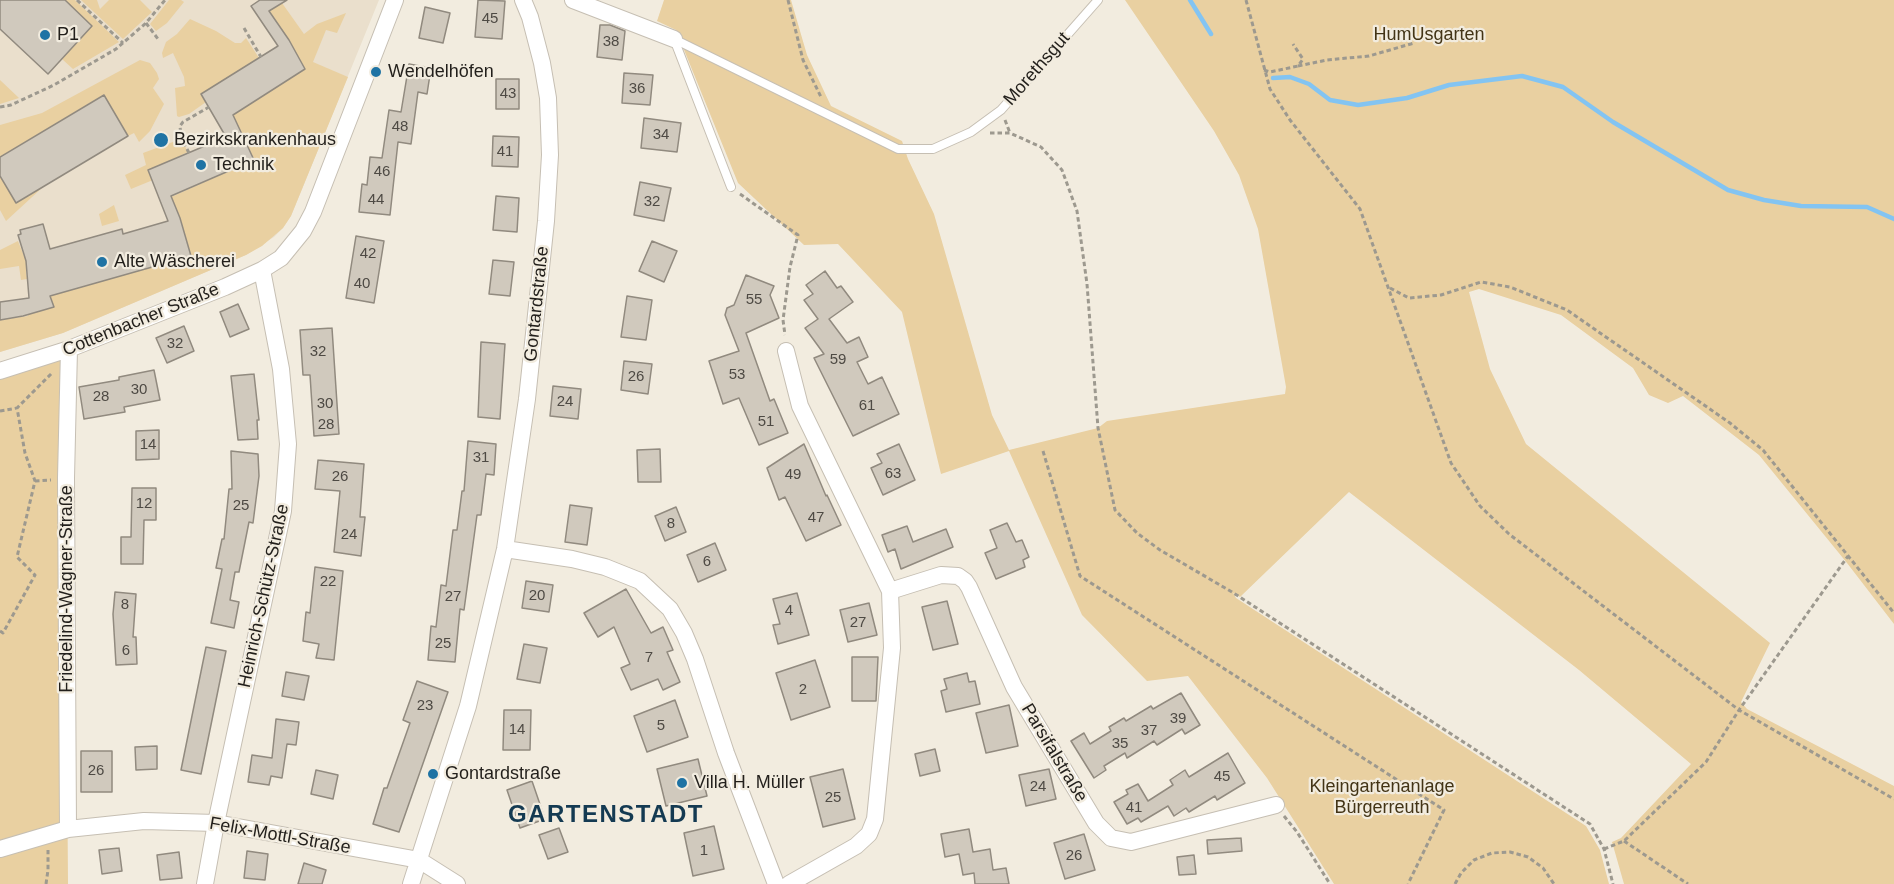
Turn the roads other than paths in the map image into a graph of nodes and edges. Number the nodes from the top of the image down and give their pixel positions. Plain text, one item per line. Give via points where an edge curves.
1 (395, 0) edge
2 (523, 0) edge
3 (573, 0) edge
4 (1098, 0) edge
5 (674, 39) junction
6 (731, 187) road end
7 (262, 270) junction
8 (786, 351) road end
9 (68, 352) junction
10 (0, 370) edge
11 (505, 549) junction
12 (890, 591) junction
13 (1276, 805) road end
14 (216, 823) junction
15 (68, 829) junction
16 (0, 849) edge
17 (419, 861) junction
18 (205, 884) edge
19 (411, 884) edge
20 (457, 884) edge
21 (776, 884) edge
22 (789, 884) edge

1 - 7 street, Cottenbacher Straße via 313,212 293,246
2 - 11 street, Gontardstraße via 542,63 550,155 527,399
3 - 5 street
4 - 5 lane, Morethsgut via 1001,110 971,132 933,150 898,149
5 - 6 lane
7 - 9 street, Cottenbacher Straße
7 - 14 street, Heinrich-Schütz-Straße via 281,369 288,444 283,511
8 - 12 street via 800,406
9 - 10 street, Cottenbacher Straße
9 - 15 street, Friedelind-Wagner-Straße
11 - 17 street, Gontardstraße via 468,706
11 - 21 street via 605,567 640,581 670,609 695,659
12 - 13 street, Parsifalstraße via 941,575 958,576 965,581 1014,687 1096,823 1111,838 1131,842
12 - 22 street via 892,648 875,819 869,834 856,846
14 - 15 street, Felix-Mottl-Straße via 144,821
14 - 17 street, Felix-Mottl-Straße
14 - 18 street, Heinrich-Schütz-Straße
15 - 16 street, Felix-Mottl-Straße
17 - 19 street, Gontardstraße
17 - 20 street

